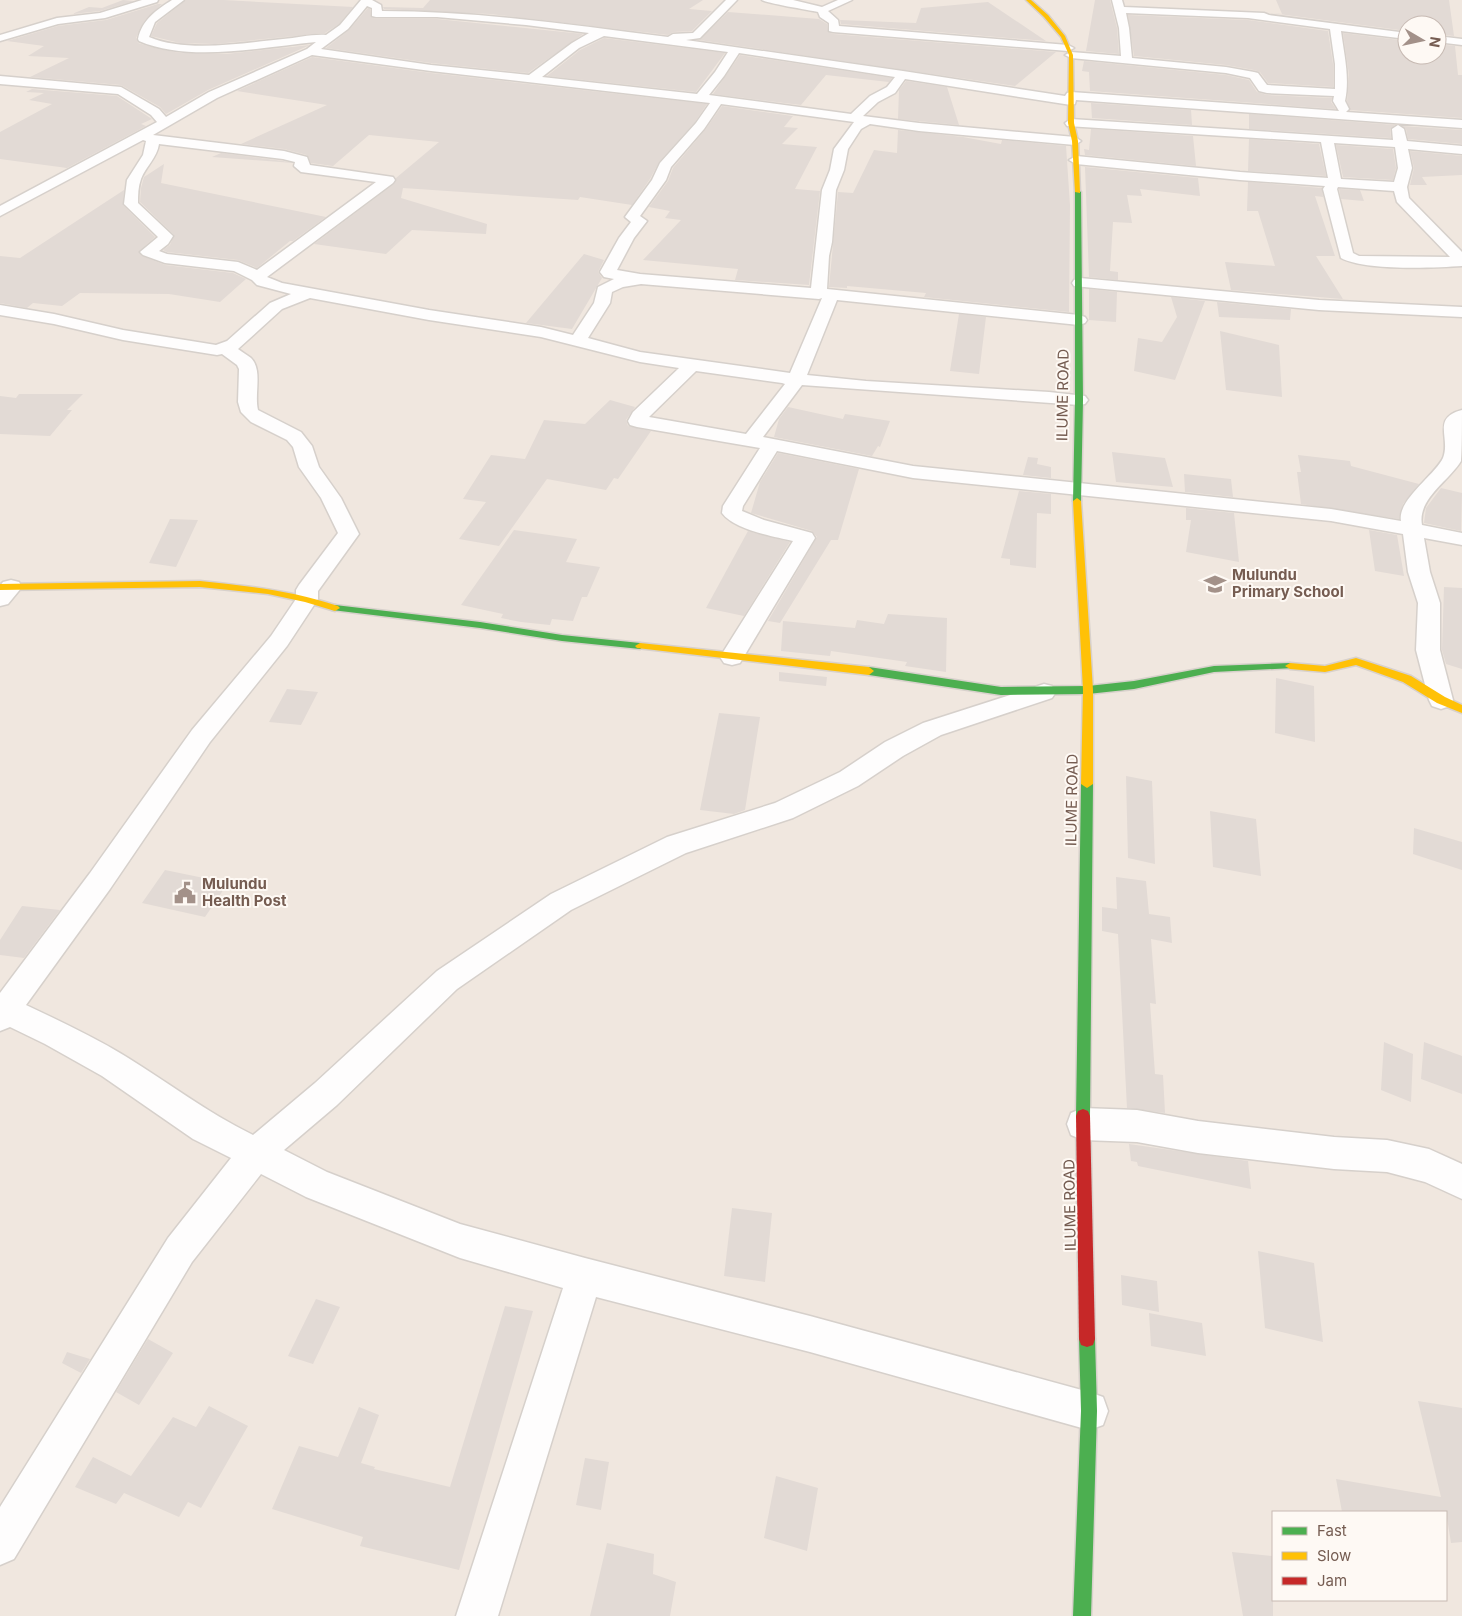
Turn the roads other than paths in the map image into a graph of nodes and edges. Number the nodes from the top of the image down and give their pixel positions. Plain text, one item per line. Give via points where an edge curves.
1 (153, 0) edge
2 (179, 0) edge
3 (366, 0) edge
4 (732, 0) edge
5 (767, 0) edge
6 (847, 0) edge
7 (1028, 0) edge
8 (101, 4) dead end
9 (1118, 5) edge
10 (1257, 5) dead end
11 (451, 6) dead end
12 (124, 9) junction
13 (823, 10) junction
14 (437, 14) junction
15 (1264, 16) junction
16 (12, 23) dead end
17 (48, 24) junction
18 (1335, 26) junction
19 (605, 32) junction
20 (885, 34) junction
21 (1397, 35) edge
22 (0, 38) edge
23 (329, 38) junction
24 (1447, 40) edge
25 (663, 41) junction
26 (1462, 42) edge
27 (870, 44) dead end
28 (735, 50) junction
29 (311, 51) junction
30 (1070, 51) junction
31 (857, 53) dead end
32 (1127, 61) junction
33 (845, 66) junction
34 (903, 74) junction
35 (531, 79) junction
36 (0, 80) edge
37 (1342, 93) junction
38 (700, 98) junction
39 (1071, 98) junction
40 (718, 100) junction
41 (1352, 116) junction
42 (861, 119) junction
43 (1396, 120) junction
44 (165, 123) junction
45 (1072, 123) junction
46 (1462, 124) edge
47 (147, 137) junction
48 (1328, 139) junction
49 (1075, 141) junction
50 (1402, 145) junction
51 (1462, 150) edge
52 (1076, 160) junction
53 (1335, 181) junction
54 (1400, 187) junction
55 (0, 196) edge
56 (23, 198) junction
57 (0, 212) edge
58 (1457, 264) edge
59 (258, 277) junction
60 (640, 280) junction
61 (1080, 283) junction
62 (310, 292) junction
63 (825, 294) junction
64 (0, 310) edge
65 (1462, 312) edge
66 (1079, 320) junction
67 (578, 342) junction
68 (225, 348) junction
69 (691, 366) junction
70 (796, 379) junction
71 (1079, 400) junction
72 (1462, 416) edge
73 (760, 443) junction
74 (1076, 490) junction
75 (1412, 529) junction
76 (1462, 539) edge
77 (4, 591) edge
78 (307, 599) junction
79 (732, 657) junction
80 (1088, 690) junction
81 (1044, 692) junction
82 (1441, 700) junction
83 (1462, 709) edge
84 (2, 1011) edge
85 (1083, 1124) junction
86 (256, 1153) junction
87 (1462, 1182) edge
88 (585, 1276) junction
89 (1089, 1411) junction
90 (0, 1545) edge
91 (477, 1616) edge
92 (1082, 1616) edge

1 - 12 street
2 - 23 street via 146,26 143,39 149,43 202,48
3 - 14 street via 377,7 376,14
3 - 23 street via 344,27
4 - 25 street via 696,36 675,36
5 - 13 street
6 - 13 street
7 - 30 street via 1046,16
8 - 12 street
9 - 15 street
9 - 32 street
10 - 15 street
11 - 14 street
12 - 17 street
13 - 20 street via 824,15 834,22 832,29
14 - 19 street
15 - 18 street via 1251,16
16 - 17 street
17 - 22 street
18 - 21 street
18 - 37 street
19 - 25 street
19 - 35 street via 583,41
20 - 27 street
20 - 30 street
23 - 29 street
24 - 26 street
25 - 28 street
28 - 33 street
28 - 38 street
29 - 35 street
29 - 44 street via 213,95
30 - 32 street
30 - 39 street, ILUME ROAD
31 - 33 street
32 - 37 street via 1253,74 1267,89
33 - 34 street
34 - 39 street
34 - 42 street via 890,90 874,99
35 - 38 street
36 - 44 street via 121,91 155,112
37 - 41 street via 1339,101
38 - 40 street
39 - 41 street
39 - 45 street, ILUME ROAD
40 - 42 street
40 - 60 street via 665,166 659,180 632,217 640,221 634,225 608,272
41 - 43 street
42 - 49 street
42 - 63 street via 841,150 829,190 826,242 821,256
43 - 46 street
43 - 50 street
44 - 47 street
45 - 48 street
45 - 49 street, ILUME ROAD
47 - 56 street
47 - 59 street via 152,154 134,178 130,204 166,236 148,252 165,258 238,267
47 - 59 street via 284,156 302,160 301,166 306,169 388,180
48 - 50 street
48 - 53 street
49 - 52 street, ILUME ROAD
50 - 51 street
50 - 54 street via 1405,168
52 - 53 street
52 - 61 street, ILUME ROAD
53 - 54 street
53 - 58 street via 1330,189 1346,255 1356,260
54 - 58 street via 1402,199 1458,257
55 - 56 street
56 - 57 street
59 - 62 street via 272,285
60 - 63 street
60 - 67 street via 604,290 602,303
61 - 65 street via 1323,306
61 - 66 street, ILUME ROAD
62 - 67 street via 541,332
62 - 68 street via 276,306 233,345
63 - 66 street
63 - 70 street via 812,345
64 - 68 street via 133,336 217,350
66 - 71 street, ILUME ROAD
67 - 69 street
68 - 78 street via 245,362 248,369 247,402 250,412 294,436 349,534 320,577 307,590
69 - 70 street
69 - 73 street via 637,421
70 - 71 street
70 - 73 street
71 - 74 street, ILUME ROAD
72 - 75 street via 1452,425 1452,459 1422,495 1410,516
73 - 74 street via 913,472
73 - 79 street via 732,513 805,538
74 - 75 street via 1331,515
74 - 80 street, ILUME ROAD
75 - 76 street
75 - 82 street via 1419,572 1429,603 1428,650
77 - 78 street via 200,584 268,591
78 - 79 street via 331,608
78 - 84 street via 279,642 201,736 100,881
79 - 81 street via 862,670 1001,691
80 - 81 street
80 - 82 street via 1134,685 1214,669 1281,665 1325,668 1356,661 1407,679
80 - 85 street, ILUME ROAD
81 - 86 street via 932,729 894,748 848,779 784,811 677,845 561,902 447,980 326,1094
82 - 83 street
84 - 86 street via 113,1066 205,1128
85 - 87 street via 1137,1126 1334,1153 1387,1156 1429,1166
85 - 89 street, ILUME ROAD
86 - 88 street via 318,1185 460,1241
86 - 90 street via 180,1250
88 - 89 street
88 - 91 street
89 - 92 street, ILUME ROAD

